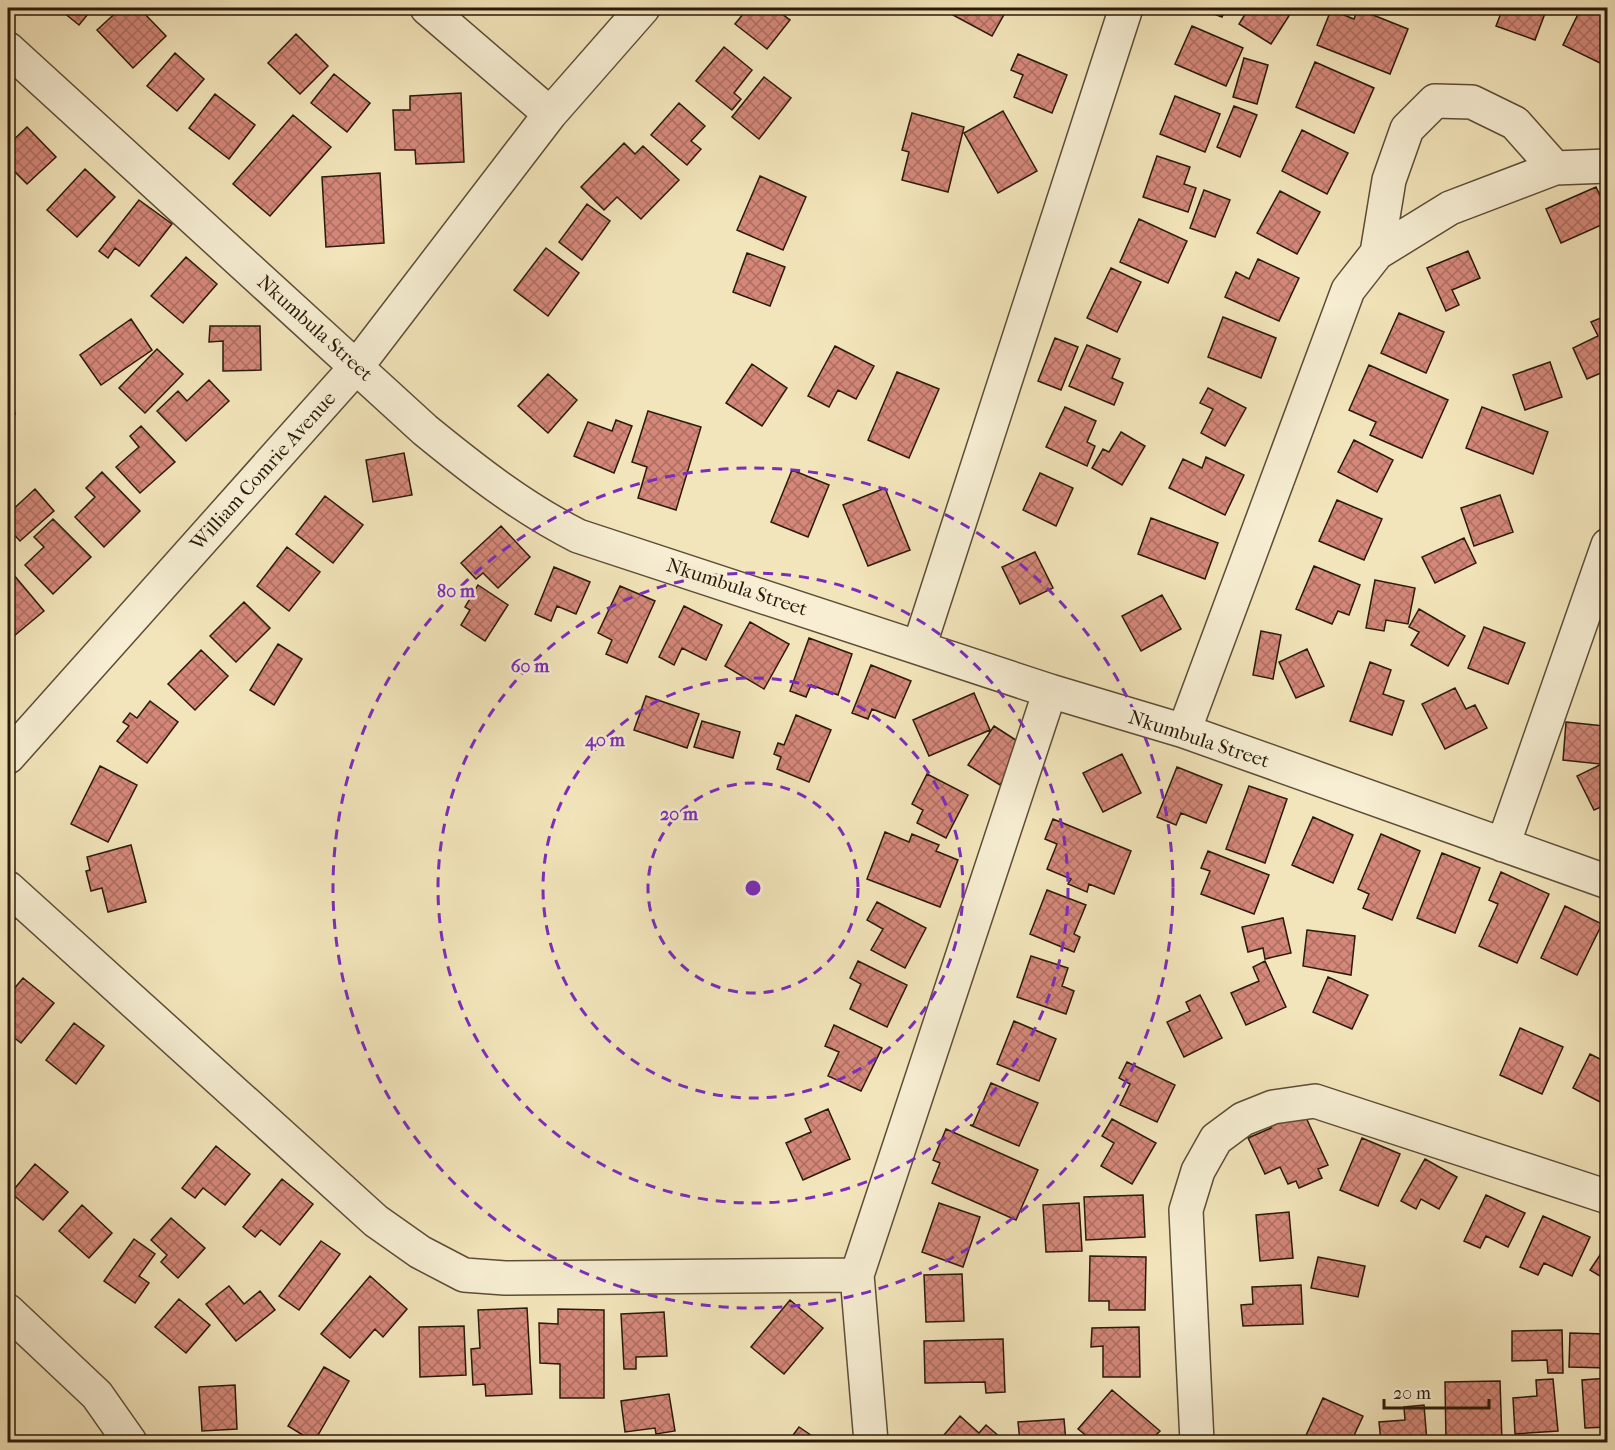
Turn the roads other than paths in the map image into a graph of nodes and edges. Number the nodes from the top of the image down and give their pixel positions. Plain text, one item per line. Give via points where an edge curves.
1 (427, 8) edge
2 (643, 8) edge
3 (1126, 8) edge
4 (8, 49) edge
5 (550, 114) junction
6 (1608, 166) edge
7 (1555, 168) junction
8 (1377, 253) junction
9 (357, 366) junction
10 (1608, 545) edge
11 (920, 647) junction
12 (1050, 692) junction
13 (1184, 731) junction
14 (8, 757) edge
15 (1503, 845) junction
16 (1608, 882) edge
17 (8, 888) edge
18 (1608, 1197) edge
19 (857, 1275) junction
20 (8, 1311) edge
21 (130, 1443) edge
22 (871, 1443) edge
23 (1197, 1443) edge

1 - 5 street
2 - 5 street, William Comrie Avenue
3 - 11 street
4 - 9 street, Nkumbula Street
5 - 9 street, William Comrie Avenue
6 - 7 street
7 - 8 street via 1450,208
7 - 8 street via 1515,123 1472,102 1435,101 1407,129 1389,180
8 - 13 street via 1348,290
9 - 11 street, Nkumbula Street via 425,430 497,488 578,536
9 - 14 street, William Comrie Avenue
10 - 15 street
11 - 12 street, Nkumbula Street
12 - 13 street, Nkumbula Street
12 - 19 street
13 - 15 street, Nkumbula Street
15 - 16 street, Nkumbula Street
17 - 19 street via 376,1221 420,1252 464,1275
18 - 23 street via 1315,1101 1273,1107 1243,1119 1216,1139 1198,1171 1186,1210
19 - 22 street
20 - 21 street via 97,1395

